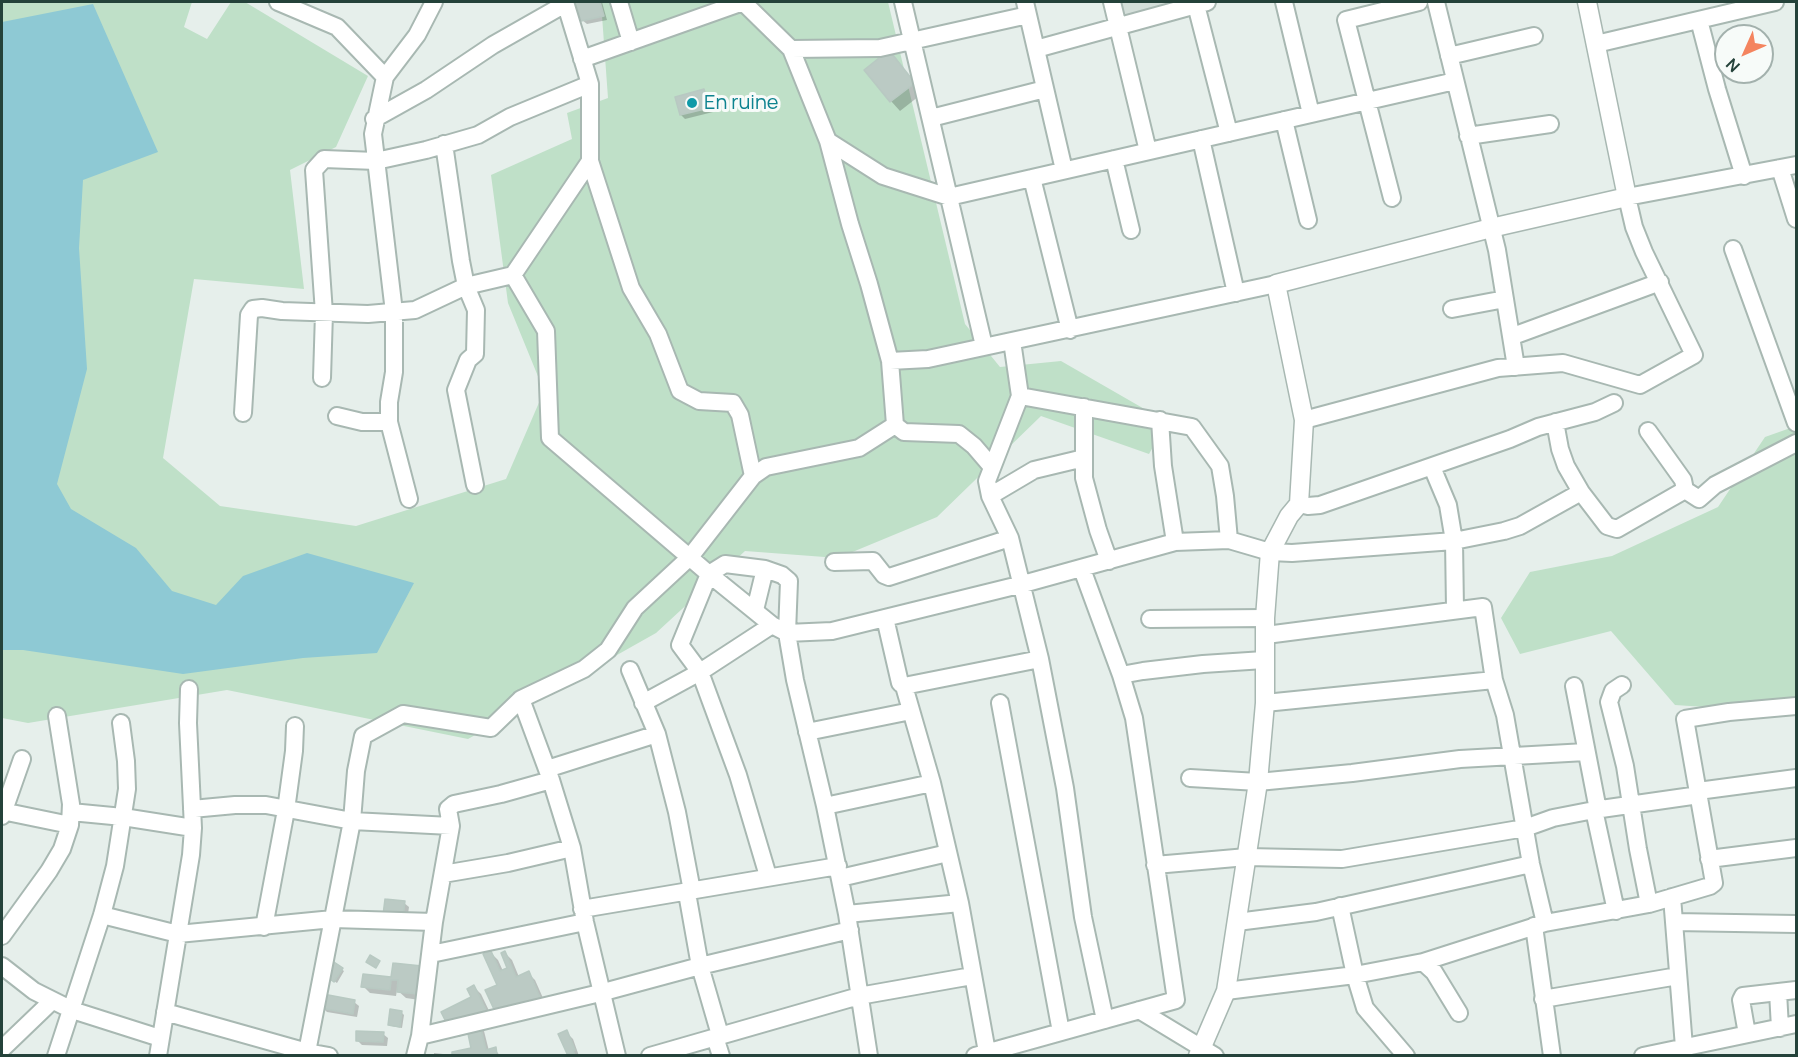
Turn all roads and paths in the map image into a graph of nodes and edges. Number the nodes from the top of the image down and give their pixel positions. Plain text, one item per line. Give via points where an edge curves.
1 (278, 2) edge
2 (434, 2) edge
3 (619, 2) edge
4 (743, 2) edge
5 (903, 2) edge
6 (1112, 2) edge
7 (1284, 2) edge
8 (1419, 2) edge
9 (1436, 2) edge
10 (1587, 2) edge
11 (565, 3) edge
12 (1202, 3) edge
13 (1765, 3) edge
14 (308, 8) edge
15 (1027, 8) edge
16 (1699, 20) junction
17 (1118, 26) junction
18 (1534, 36) dead end
19 (912, 40) junction
20 (631, 42) junction
21 (1596, 44) junction
22 (791, 48) junction
23 (1036, 48) junction
24 (1449, 56) junction
25 (582, 59) junction
26 (385, 77) junction
27 (1455, 81) junction
28 (590, 84) junction
29 (1045, 89) junction
30 (1367, 101) junction
31 (1311, 114) junction
32 (931, 118) junction
33 (374, 119) junction
34 (1284, 120) junction
35 (1550, 124) dead end
36 (1229, 133) junction
37 (1468, 136) junction
38 (1201, 139) junction
39 (828, 141) junction
40 (444, 144) junction
41 (1148, 151) junction
42 (1114, 159) junction
43 (590, 160) junction
44 (376, 161) junction
45 (1788, 166) edge
46 (1064, 170) junction
47 (1744, 176) junction
48 (1032, 178) junction
49 (949, 197) junction
50 (1626, 197) junction
51 (1392, 198) dead end
52 (1797, 219) edge
53 (1308, 220) dead end
54 (1491, 228) junction
55 (1131, 230) dead end
56 (1733, 249) dead end
57 (513, 275) junction
58 (1660, 282) junction
59 (1276, 284) junction
60 (466, 286) junction
61 (1236, 293) junction
62 (1505, 299) junction
63 (1452, 309) dead end
64 (394, 312) junction
65 (324, 313) junction
66 (1070, 330) junction
67 (1513, 336) junction
68 (1012, 341) junction
69 (984, 346) junction
70 (890, 362) junction
71 (1516, 367) junction
72 (322, 378) dead end
73 (1020, 396) junction
74 (1614, 403) dead end
75 (1084, 407) junction
76 (243, 413) dead end
77 (337, 416) dead end
78 (1160, 420) junction
79 (1304, 420) junction
80 (389, 422) junction
81 (1555, 422) junction
82 (1797, 423) edge
83 (895, 425) junction
84 (1648, 431) dead end
85 (1797, 443) edge
86 (1084, 458) junction
87 (992, 467) junction
88 (1432, 467) junction
89 (753, 476) junction
90 (475, 485) dead end
91 (1685, 490) junction
92 (1581, 492) junction
93 (990, 496) junction
94 (409, 499) dead end
95 (1299, 504) junction
96 (1010, 537) junction
97 (1229, 540) junction
98 (1454, 541) junction
99 (1175, 542) junction
100 (1270, 552) junction
101 (690, 557) junction
102 (1109, 561) junction
103 (834, 562) dead end
104 (765, 569) junction
105 (1082, 569) junction
106 (709, 574) junction
107 (1023, 584) junction
108 (1455, 609) junction
109 (754, 610) junction
110 (885, 618) junction
111 (1150, 620) dead end
112 (772, 625) junction
113 (1265, 626) junction
114 (787, 633) junction
115 (1040, 659) junction
116 (1264, 660) junction
117 (630, 670) dead end
118 (700, 672) junction
119 (1121, 675) junction
120 (1494, 680) junction
121 (1622, 685) dead end
122 (904, 686) junction
123 (1574, 686) dead end
124 (189, 690) dead end
125 (521, 699) junction
126 (643, 703) junction
127 (1265, 703) junction
128 (1000, 704) dead end
129 (1797, 706) edge
130 (911, 711) junction
131 (57, 716) dead end
132 (121, 723) dead end
133 (295, 726) dead end
134 (807, 732) junction
135 (657, 734) junction
136 (1586, 752) junction
137 (1511, 758) junction
138 (22, 759) dead end
139 (549, 774) junction
140 (1190, 778) dead end
141 (1797, 778) edge
142 (1258, 782) junction
143 (932, 783) junction
144 (1698, 793) junction
145 (1631, 805) junction
146 (825, 806) junction
147 (192, 809) junction
148 (286, 810) junction
149 (1596, 810) junction
150 (2, 813) edge
151 (123, 817) junction
152 (70, 818) junction
153 (352, 821) junction
154 (451, 826) junction
155 (194, 828) junction
156 (1525, 828) junction
157 (572, 848) junction
158 (1797, 848) edge
159 (948, 853) junction
160 (1248, 857) junction
161 (1710, 859) junction
162 (1531, 864) junction
163 (1155, 865) junction
164 (839, 872) junction
165 (443, 874) junction
166 (768, 876) junction
167 (689, 892) junction
168 (1672, 897) junction
169 (960, 903) junction
170 (1649, 904) junction
171 (1340, 906) junction
172 (1616, 911) junction
173 (102, 915) junction
174 (583, 916) junction
175 (333, 919) junction
176 (434, 922) junction
177 (849, 922) junction
178 (1237, 922) junction
179 (1674, 922) junction
180 (1540, 924) junction
181 (1797, 924) edge
182 (264, 927) junction
183 (178, 934) junction
184 (2, 936) edge
185 (431, 954) junction
186 (1423, 962) junction
187 (2, 966) edge
188 (700, 966) junction
189 (1355, 975) junction
190 (972, 976) junction
191 (1678, 976) junction
192 (1797, 990) edge
193 (1226, 991) junction
194 (1778, 992) junction
195 (600, 993) junction
196 (859, 996) junction
197 (1543, 999) junction
198 (52, 1001) junction
199 (72, 1010) junction
200 (1139, 1010) junction
201 (165, 1012) junction
202 (1459, 1013) dead end
203 (1105, 1020) junction
204 (1788, 1026) edge
205 (1061, 1032) junction
206 (1747, 1034) junction
207 (420, 1036) junction
208 (717, 1036) junction
209 (160, 1038) junction
210 (2, 1049) edge
211 (1696, 1049) edge
212 (307, 1052) junction
213 (1205, 1053) edge
214 (980, 1054) edge
215 (56, 1056) edge
216 (158, 1056) edge
217 (328, 1056) edge
218 (415, 1056) edge
219 (617, 1056) edge
220 (650, 1056) edge
221 (721, 1056) edge
222 (869, 1056) edge
223 (1406, 1056) edge
224 (1552, 1056) edge
225 (1643, 1056) edge

1 - 14 street
2 - 26 street via 417,35
3 - 20 street
4 - 20 street
4 - 22 street
5 - 19 street
6 - 17 street
7 - 31 street
8 - 30 street via 1346,20
9 - 24 street
10 - 21 street
11 - 25 street
11 - 33 street
12 - 17 street
12 - 36 street
13 - 16 street
14 - 26 street via 337,27
15 - 19 street
15 - 23 street
16 - 21 street
16 - 47 street
17 - 23 street
17 - 41 street
18 - 24 street
19 - 22 street via 880,48
19 - 32 street
20 - 25 street
21 - 50 street
22 - 39 street
23 - 29 street
24 - 27 street
25 - 28 street
26 - 33 street
27 - 30 street
27 - 37 street
28 - 40 street via 510,117 478,135
28 - 43 street
29 - 32 street
29 - 46 street
30 - 31 street
30 - 51 street
31 - 34 street
32 - 49 street
33 - 44 street
34 - 36 street
34 - 53 street
35 - 37 street
36 - 38 street
37 - 54 street
38 - 41 street
38 - 61 street
39 - 49 street via 883,176
39 - 70 street
40 - 44 street
40 - 60 street
41 - 42 street
42 - 46 street
42 - 55 street
43 - 57 street
43 - 89 street via 631,288 658,334 680,391 699,401 733,403 740,415
44 - 64 street
44 - 65 street via 324,159 314,170
45 - 47 street
45 - 52 street
46 - 48 street
47 - 50 street
48 - 49 street
48 - 66 street
49 - 69 street
50 - 54 street
50 - 58 street via 1634,227
54 - 59 street
54 - 62 street
56 - 82 street
57 - 60 street
57 - 101 street via 546,331 550,438
58 - 67 street
58 - 71 street via 1694,356 1640,385 1563,363
59 - 61 street
59 - 79 street
60 - 64 street via 415,310
60 - 90 street via 476,310 475,354 468,360 456,390
61 - 66 street
62 - 63 street
62 - 67 street
64 - 65 street
64 - 80 street
65 - 72 street
65 - 76 street via 262,308 251,312
66 - 68 street
67 - 71 street
68 - 69 street
68 - 73 street
69 - 70 street via 928,359
70 - 83 street
71 - 79 street via 1487,370
73 - 75 street
73 - 87 street
74 - 81 street
75 - 78 street
75 - 86 street
77 - 80 street via 362,422
78 - 97 street via 1192,427 1220,466
78 - 99 street
79 - 95 street
80 - 94 street
81 - 88 street
81 - 92 street via 1566,466
83 - 87 street via 904,432 959,434
83 - 89 street via 859,448 766,467
84 - 91 street via 1683,480
85 - 91 street via 1715,485 1699,499
86 - 93 street via 1034,470
86 - 102 street via 1084,478
87 - 93 street via 987,481
88 - 95 street via 1320,505
88 - 98 street via 1448,505
89 - 101 street
91 - 92 street via 1617,529 1607,526
92 - 98 street via 1520,526
93 - 96 street
95 - 100 street
96 - 103 street via 889,577 873,561
96 - 107 street
97 - 99 street
97 - 100 street
98 - 100 street
98 - 108 street
99 - 102 street
100 - 113 street
101 - 106 street
101 - 125 street via 635,608 608,650 584,669
102 - 105 street
104 - 106 street via 725,564
104 - 109 street
104 - 114 street via 789,581
105 - 107 street
105 - 119 street
106 - 109 street
106 - 118 street via 680,645
107 - 110 street
107 - 115 street
108 - 113 street via 1346,626
108 - 120 street via 1483,606
109 - 112 street
110 - 114 street via 832,631
110 - 122 street via 900,683
111 - 113 street
112 - 114 street
112 - 118 street
113 - 116 street
114 - 134 street
115 - 122 street
115 - 203 street via 1065,788 1083,917
116 - 119 street
116 - 127 street
117 - 126 street
118 - 126 street
118 - 166 street via 738,775
119 - 163 street via 1134,718
120 - 127 street
120 - 137 street via 1505,716
121 - 145 street via 1613,691 1609,702
122 - 130 street
123 - 136 street
124 - 147 street
125 - 139 street
125 - 153 street via 491,728 403,714 363,736
126 - 135 street
127 - 142 street
128 - 205 street
129 - 144 street via 1685,719
130 - 134 street
130 - 143 street
131 - 152 street
132 - 151 street via 127,789
133 - 148 street
134 - 146 street
135 - 139 street
135 - 167 street via 677,812
136 - 137 street
136 - 149 street
137 - 142 street via 1460,759
137 - 156 street
138 - 150 street
139 - 154 street via 501,794 454,804 447,812
139 - 157 street
140 - 142 street
141 - 144 street
142 - 160 street
143 - 146 street
143 - 159 street
144 - 145 street
144 - 161 street
145 - 149 street
145 - 170 street
146 - 164 street
147 - 148 street via 266,805
147 - 155 street
148 - 153 street
148 - 182 street
149 - 156 street
149 - 172 street
150 - 152 street
151 - 152 street
151 - 155 street
151 - 173 street
152 - 184 street via 62,849
153 - 154 street
153 - 175 street
154 - 165 street
155 - 183 street
156 - 160 street via 1337,859
156 - 162 street
157 - 165 street
157 - 174 street
158 - 161 street
159 - 164 street
159 - 169 street
160 - 163 street
160 - 178 street
161 - 168 street via 1712,885
162 - 171 street
162 - 180 street
163 - 200 street via 1176,1000
164 - 166 street
164 - 177 street
165 - 176 street
166 - 167 street
167 - 174 street
167 - 188 street
168 - 170 street
168 - 179 street
169 - 177 street
169 - 190 street
170 - 172 street
171 - 178 street
171 - 189 street
172 - 180 street
173 - 183 street
173 - 199 street
174 - 185 street
174 - 195 street
175 - 176 street
175 - 182 street
175 - 212 street
176 - 185 street
177 - 188 street
177 - 196 street
178 - 193 street
179 - 181 street
179 - 191 street
180 - 186 street
180 - 197 street
182 - 183 street
183 - 201 street
185 - 207 street
186 - 189 street
186 - 202 street via 1434,972
187 - 198 street via 22,984
188 - 195 street
188 - 208 street
189 - 193 street
189 - 223 street via 1365,1008
190 - 196 street
190 - 214 street
191 - 197 street
191 - 211 street
192 - 194 street
193 - 213 street
194 - 204 street
194 - 206 street via 1742,998
195 - 207 street
195 - 219 street
196 - 208 street
196 - 222 street
197 - 224 street
198 - 199 street
198 - 210 street
199 - 209 street
199 - 215 street
200 - 203 street
200 - 213 street
201 - 209 street
201 - 212 street
203 - 205 street
204 - 206 street
205 - 214 street
206 - 211 street
207 - 218 street
208 - 220 street
208 - 221 street
209 - 216 street
211 - 225 street
212 - 217 street

